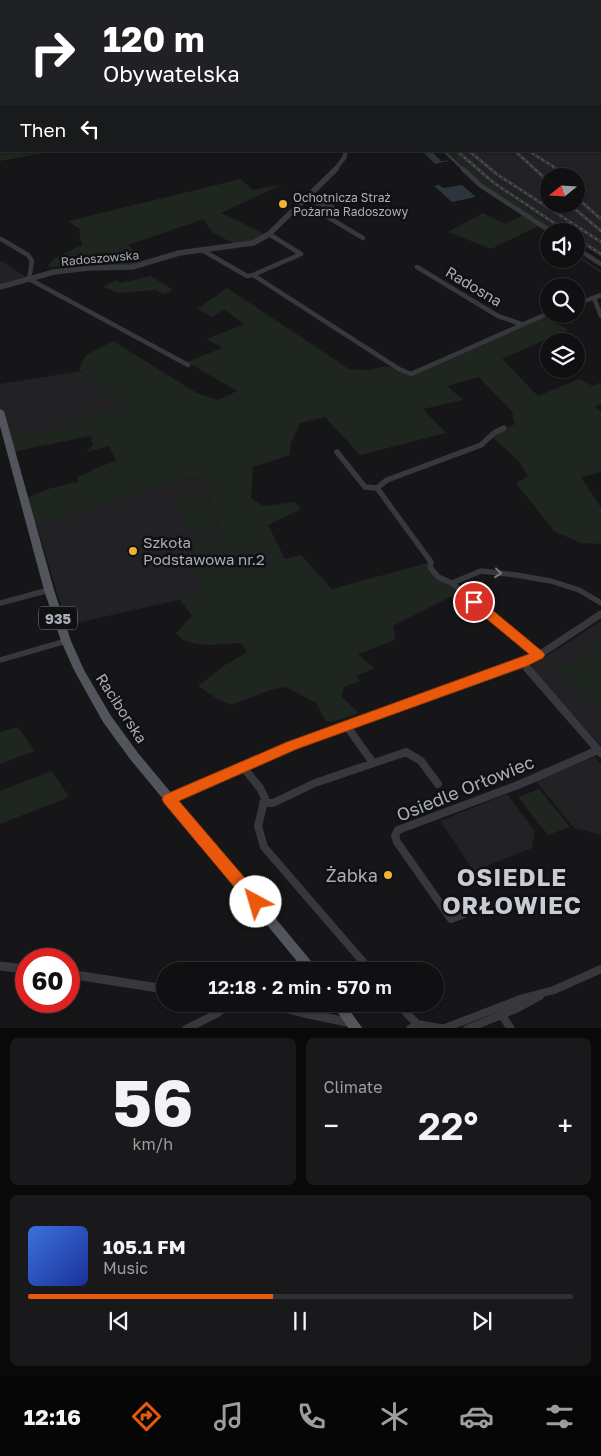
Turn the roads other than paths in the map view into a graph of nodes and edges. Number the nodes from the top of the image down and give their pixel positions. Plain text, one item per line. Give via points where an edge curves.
1 (346, 152) edge
2 (445, 152) edge
3 (304, 200) junction
4 (540, 224) edge
5 (269, 234) junction
6 (1, 238) edge
7 (363, 238) dead end
8 (202, 250) junction
9 (585, 254) edge
10 (601, 264) edge
11 (417, 267) dead end
12 (254, 275) junction
13 (28, 279) junction
14 (0, 287) edge
15 (601, 295) edge
16 (594, 298) junction
17 (585, 301) edge
18 (601, 316) edge
19 (540, 317) edge
20 (521, 324) junction
21 (188, 365) dead end
22 (0, 411) edge
23 (504, 428) dead end
24 (337, 452) dead end
25 (377, 488) junction
26 (452, 583) junction
27 (49, 590) junction
28 (0, 603) edge
29 (601, 603) edge
30 (601, 614) edge
31 (66, 641) junction
32 (539, 655) junction
33 (0, 660) edge
34 (523, 663) junction
35 (346, 725) junction
36 (600, 752) edge
37 (373, 763) junction
38 (243, 767) junction
39 (438, 784) dead end
40 (169, 799) junction
41 (263, 803) junction
42 (462, 914) dead end
43 (305, 962) edge
44 (363, 962) edge
45 (0, 966) edge
46 (15, 968) edge
47 (601, 969) edge
48 (80, 976) edge
49 (156, 988) edge
50 (220, 1012) edge
51 (307, 1012) edge
52 (344, 1012) edge
53 (404, 1012) edge
54 (500, 1012) junction
55 (304, 1013) joint
56 (355, 1026) edge
57 (414, 1026) edge
58 (186, 1028) edge
59 (446, 1028) edge
60 (467, 1028) edge
61 (511, 1028) edge

1 - 3 street, Radoszowska via 340,165
2 - 4 street via 480,185
3 - 5 street, Radoszowska
3 - 7 street via 332,207 326,216
5 - 8 street, Radoszowska via 249,244
5 - 12 street via 301,254
6 - 13 street via 32,261
8 - 12 street via 247,276
8 - 13 street, Radoszowska via 173,254 135,267 65,270
9 - 10 street
11 - 20 street, Radosna via 498,316
12 - 20 street via 411,374
13 - 14 street, Radoszowska
13 - 21 street
15 - 16 street
16 - 17 street
16 - 18 street
19 - 20 street
22 - 27 main road, Raciborska / 935
23 - 25 street via 481,445 387,480
24 - 25 street via 365,487
25 - 26 street via 431,562 430,567 438,577
26 -> 29 street via 481,571 516,575 579,590
26 - 32 street
27 - 28 street
27 - 31 main road, Raciborska / 935
30 - 32 street
31 - 33 street
31 - 40 main road, Raciborska / 935 via 107,719
32 - 34 street
34 - 35 street
34 - 36 street, Osiedle Orłowiec
35 - 37 street
35 - 38 street
36 - 42 street, Osiedle Orłowiec via 398,830 396,842 451,919
37 - 39 street, Osiedle Orłowiec via 406,752 415,754
37 - 41 street, Osiedle Orłowiec via 315,783 273,803
38 - 40 street
38 - 41 street via 260,788
40 - 43 main road, Raciborska / 935
41 - 44 street via 258,826 264,848
45 - 46 street
47 - 54 street via 546,992 527,1004
48 - 49 street
50 - 58 street
51 - 55 street
52 - 56 main road
53 - 57 street
54 - 59 street
54 - 60 street
54 - 61 street
55 - 56 street
57 - 59 street

